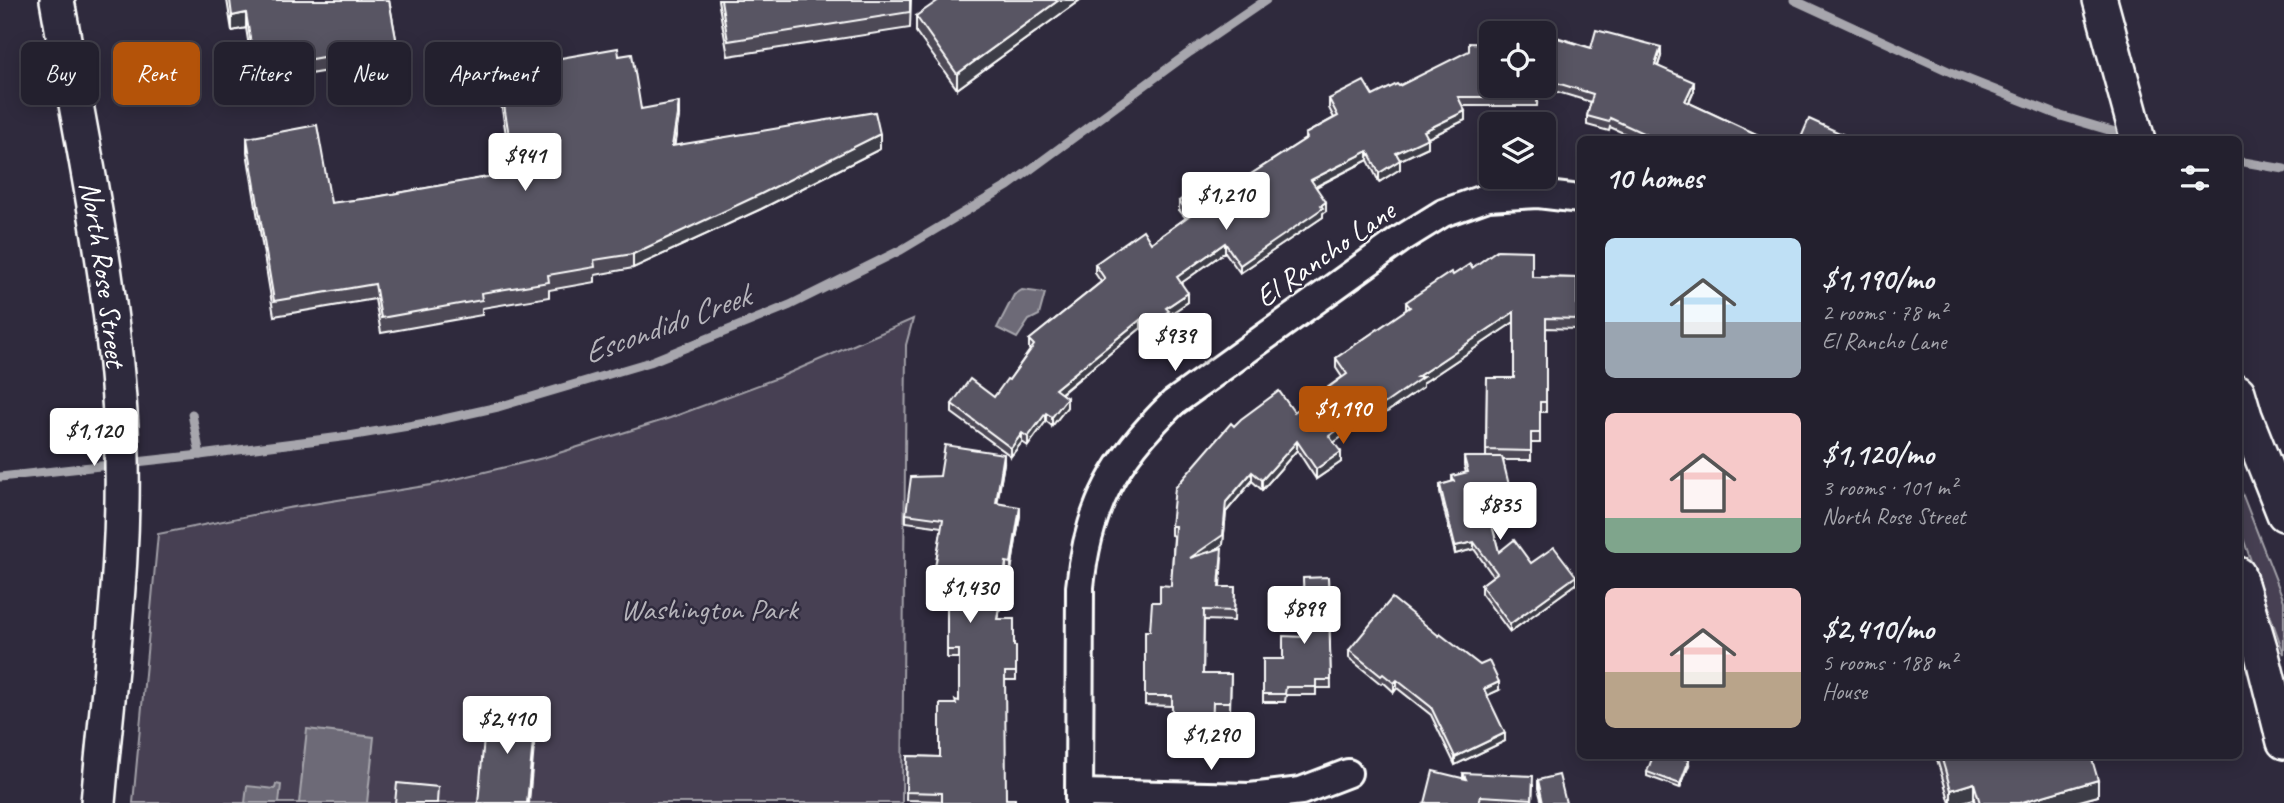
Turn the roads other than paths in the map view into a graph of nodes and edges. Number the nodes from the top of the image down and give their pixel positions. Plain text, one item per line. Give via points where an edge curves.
1 (57, 0) edge
2 (2100, 0) edge
3 (2137, 136) edge
4 (1577, 199) edge
5 (2242, 406) edge
6 (2284, 514) edge
7 (2242, 587) edge
8 (2284, 742) edge
9 (1348, 773) dead end
10 (1079, 798) edge
11 (98, 803) edge

1 - 11 street, North Rose Street via 107,284 120,413 118,582
2 - 3 street
4 - 10 street, El Rancho Lane via 1538,194 1488,197 1443,214 1401,239 1173,403 1141,435 1101,496 1083,556
5 - 6 street
7 - 8 street
9 - 10 street via 1301,792 1250,797

